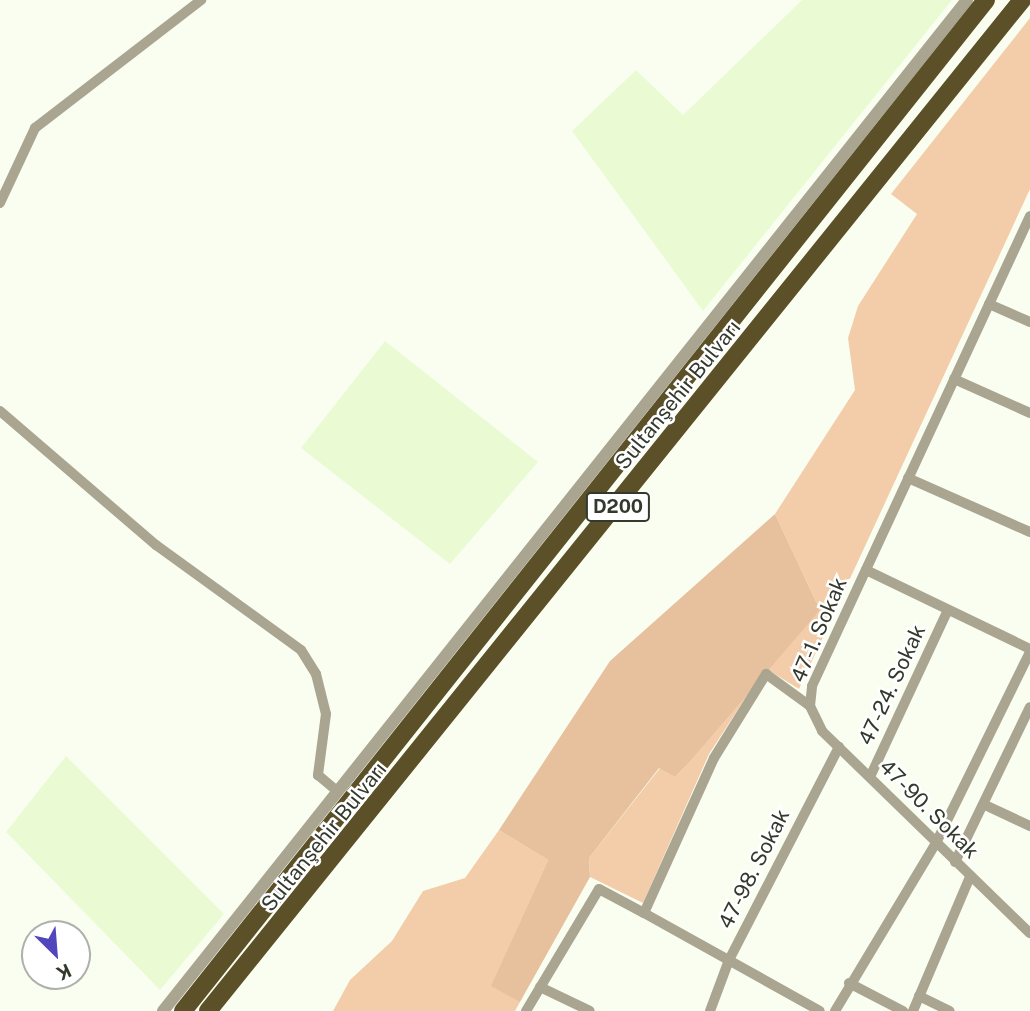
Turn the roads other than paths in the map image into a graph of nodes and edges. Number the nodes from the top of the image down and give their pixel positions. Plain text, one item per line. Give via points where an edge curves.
1 (201, 0) edge
2 (967, 0) edge
3 (986, 0) edge
4 (1022, 0) edge
5 (0, 203) edge
6 (1030, 216) edge
7 (989, 304) junction
8 (1030, 322) edge
9 (954, 379) junction
10 (0, 411) edge
11 (1030, 413) edge
12 (908, 478) junction
13 (1030, 532) edge
14 (866, 570) junction
15 (948, 610) junction
16 (1030, 651) edge
17 (810, 706) junction
18 (1030, 707) edge
19 (1026, 728) edge
20 (839, 747) junction
21 (870, 777) junction
22 (338, 792) junction
23 (985, 805) junction
24 (1030, 826) edge
25 (936, 843) junction
26 (955, 862) junction
27 (970, 877) junction
28 (644, 914) junction
29 (1030, 933) edge
30 (729, 960) junction
31 (849, 983) junction
32 (540, 987) junction
33 (919, 996) junction
34 (163, 1011) edge
35 (183, 1011) edge
36 (208, 1011) edge
37 (526, 1011) edge
38 (590, 1011) edge
39 (710, 1011) edge
40 (820, 1011) edge
41 (835, 1011) edge
42 (903, 1011) edge
43 (913, 1011) edge
44 (950, 1011) edge

1 - 5 street via 34,128
2 - 22 street, Sultanşehir Bulvarı
3 - 35 highway, Sultanşehir Bulvarı / D200
4 - 36 highway, Sultanşehir Bulvarı / D200
6 - 7 street, 47-1. Sokak
7 - 8 street
7 - 9 street, 47-1. Sokak
9 - 11 street
9 - 12 street, 47-1. Sokak
10 - 22 street via 156,545 301,650 316,674 326,714 318,775
12 - 13 street
12 - 14 street, 47-1. Sokak
14 - 15 street
14 - 17 street, 47-1. Sokak via 812,686
15 - 16 street
15 - 21 street, 47-24. Sokak
16 - 25 street
17 - 20 street, 47-90. Sokak
17 - 28 street, 47-1. Sokak via 766,674 713,758
18 - 19 street
19 - 23 street
20 - 21 street, 47-90. Sokak
20 - 30 street, 47-98. Sokak
21 - 25 street, 47-90. Sokak
22 - 34 street, Sultanşehir Bulvarı
23 - 24 street
23 - 26 street
25 - 26 street, 47-90. Sokak
25 - 31 street
26 - 27 street, 47-90. Sokak
27 - 29 street, 47-90. Sokak
27 - 33 street
28 - 30 street
28 - 32 street via 599,889
30 - 39 street, 47-98. Sokak
30 - 40 street
31 - 41 street
31 - 42 street
32 - 37 street
32 - 38 street
33 - 43 street
33 - 44 street

